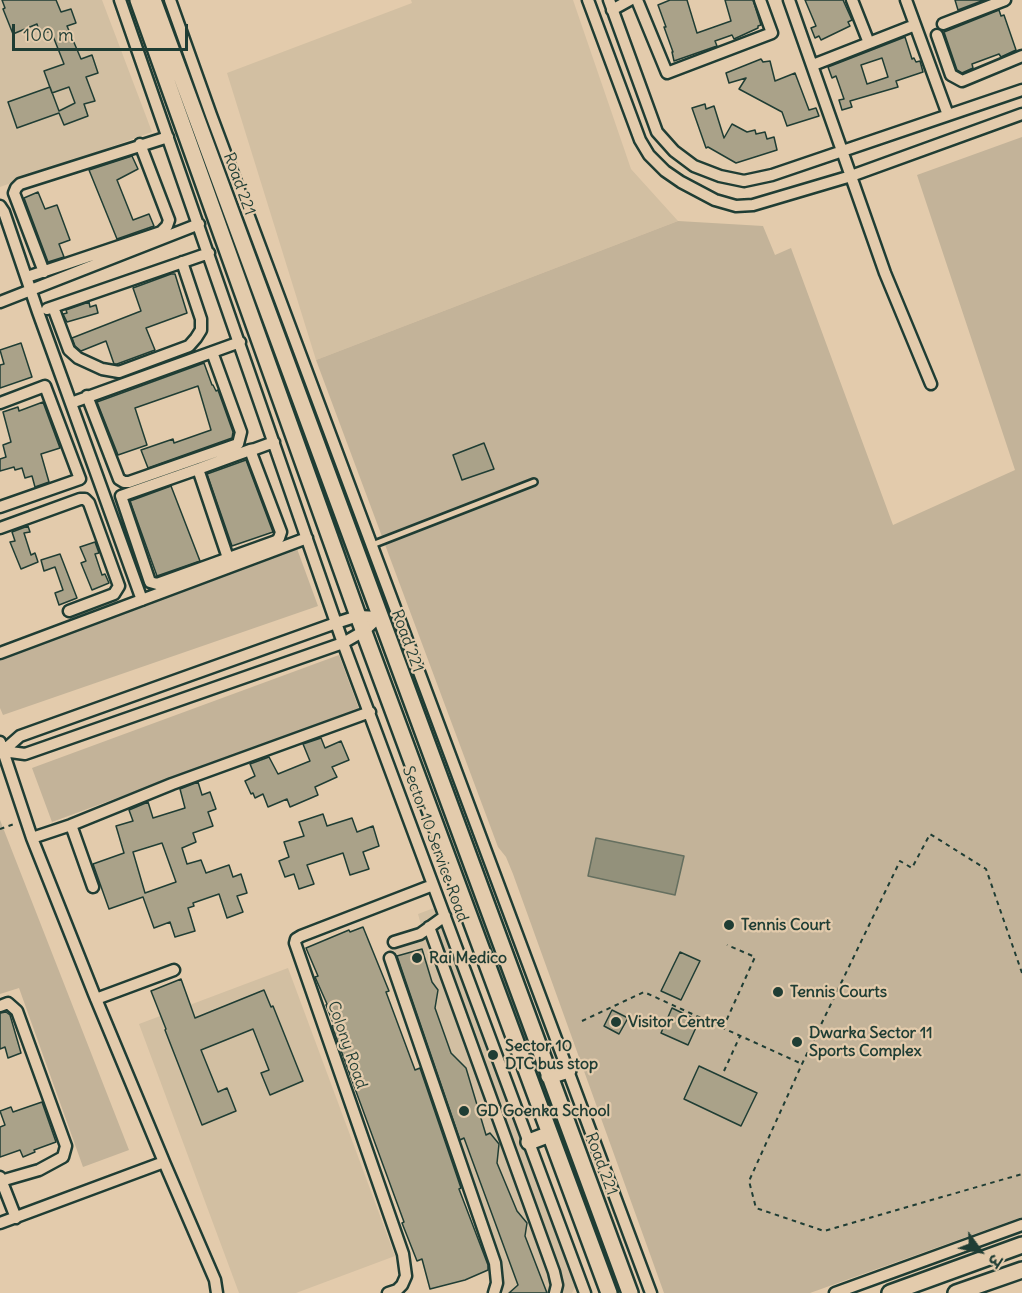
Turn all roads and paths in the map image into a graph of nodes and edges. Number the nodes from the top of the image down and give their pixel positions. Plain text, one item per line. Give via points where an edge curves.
1 (120, 0) edge
2 (138, 0) edge
3 (153, 0) edge
4 (170, 0) edge
5 (588, 0) edge
6 (630, 0) edge
7 (637, 0) edge
8 (760, 0) edge
9 (789, 0) edge
10 (852, 0) edge
11 (906, 0) edge
12 (1005, 0) edge
13 (611, 5) edge
14 (943, 24) dead end
15 (915, 25) junction
16 (937, 35) dead end
17 (869, 43) junction
18 (1022, 56) edge
19 (813, 65) junction
20 (1022, 90) edge
21 (1022, 114) edge
22 (948, 115) junction
23 (168, 137) junction
24 (140, 144) junction
25 (843, 151) junction
26 (850, 176) junction
27 (0, 206) edge
28 (199, 224) junction
29 (208, 253) junction
30 (182, 262) junction
31 (44, 272) junction
32 (27, 277) junction
33 (32, 291) junction
34 (0, 302) edge
35 (53, 307) junction
36 (38, 312) junction
37 (240, 342) junction
38 (212, 352) junction
39 (931, 384) dead end
40 (87, 396) junction
41 (70, 403) junction
42 (0, 404) edge
43 (274, 442) junction
44 (250, 450) junction
45 (198, 469) junction
46 (534, 482) dead end
47 (121, 496) junction
48 (106, 502) junction
49 (0, 507) edge
50 (0, 528) edge
51 (308, 538) junction
52 (372, 545) junction
53 (228, 558) junction
54 (142, 600) junction
55 (69, 610) dead end
56 (358, 616) junction
57 (379, 617) junction
58 (336, 624) junction
59 (364, 631) junction
60 (343, 643) junction
61 (0, 653) edge
62 (370, 712) junction
63 (2, 746) edge
64 (25, 820) junction
65 (71, 825) junction
66 (0, 830) edge
67 (32, 838) junction
68 (433, 885) junction
69 (93, 887) dead end
70 (445, 916) junction
71 (429, 927) junction
72 (394, 942) dead end
73 (727, 945) dead end
74 (390, 958) dead end
75 (174, 970) dead end
76 (1022, 973) edge
77 (96, 999) junction
78 (0, 1006) edge
79 (582, 1021) dead end
80 (723, 1028) junction
81 (740, 1036) junction
82 (802, 1064) junction
83 (568, 1070) junction
84 (724, 1071) dead end
85 (549, 1076) junction
86 (550, 1134) junction
87 (529, 1142) junction
88 (164, 1162) junction
89 (1022, 1174) edge
90 (1, 1179) edge
91 (16, 1218) junction
92 (0, 1223) edge
93 (1022, 1225) edge
94 (1022, 1245) edge
95 (1022, 1270) edge
96 (606, 1290) edge
97 (217, 1293) edge
98 (388, 1293) edge
99 (494, 1293) edge
100 (555, 1293) edge
101 (585, 1293) edge
102 (630, 1293) edge
103 (651, 1293) edge
104 (835, 1293) edge
105 (890, 1293) edge
106 (956, 1293) edge

1 - 23 street, Sector 10 Service Road
2 - 56 main road, Road 221
3 - 57 main road, Road 221
4 - 52 street
5 - 26 street via 640,140 649,155 681,182 736,206 753,205
6 - 13 street
7 - 8 street via 667,73 772,33
9 - 19 street
10 - 17 street
11 - 15 street
12 - 14 street
13 - 25 street via 657,132 674,152 694,166 744,181
15 - 17 street
15 - 22 street
16 - 18 street via 951,75 962,81
17 - 19 street
19 - 25 street
20 - 22 street
21 - 26 street
22 - 25 street
23 - 24 street
23 - 28 street, Sector 10 Service Road
24 - 31 street via 169,220 167,226 161,232
24 - 31 street via 16,188 14,193
25 - 26 street
26 - 39 street
27 - 32 street
28 - 29 street, Sector 10 Service Road
28 - 33 street
29 - 30 street
29 - 37 street, Sector 10 Service Road
30 - 35 street
30 - 35 street via 201,330 189,346 119,372 102,369 69,350
31 - 32 street
32 - 33 street
33 - 34 street
33 - 36 street
35 - 36 street
36 - 41 street
37 - 38 street
37 - 43 street, Sector 10 Service Road
38 - 40 street
38 - 40 street via 241,432 238,444 124,482 119,479
40 - 41 street
41 - 48 street
42 - 49 street via 45,386 80,479
43 - 44 street
43 - 51 street, Sector 10 Service Road
44 - 45 street
44 - 53 street via 281,532 276,541
45 - 47 street
45 - 53 street
46 - 52 lane
47 - 48 street
47 - 53 street via 153,584
48 - 54 street
50 - 55 street via 86,499 119,586 114,594
51 - 54 street
51 - 58 street, Sector 10 Service Road
52 - 83 street
54 - 61 street
56 - 57 street
56 - 58 street
56 - 59 main road, Road 221
57 - 59 street
57 - 85 main road, Road 221
58 - 60 street, Sector 10 Service Road
58 - 63 street via 20,736
59 - 60 street
59 - 86 main road, Road 221
60 - 62 street, Sector 10 Service Road
60 - 63 street via 25,754
62 - 65 street
62 - 68 street, Sector 10 Service Road
63 - 64 street
64 - 66 path
64 - 67 street
65 - 67 street
65 - 69 street
67 - 77 street
68 - 70 street, Sector 10 Service Road
68 - 98 street, Colony Road via 301,936 295,943 404,1254 406,1276 398,1290
70 - 71 street
70 - 87 street, Sector 10 Service Road
71 - 72 street
71 - 100 street via 554,1272
73 - 80 path via 755,957
74 - 99 street via 495,1263
75 - 77 street
76 - 82 path via 986,869 930,834 912,868 900,861
77 - 88 street
78 - 90 street via 8,1003 17,1011 66,1146 63,1157 39,1170
79 - 80 path via 644,992
80 - 81 path
81 - 82 path
81 - 84 path
82 - 89 path via 749,1181 756,1208 824,1231
83 - 85 main road
83 - 103 street
85 - 102 main road, Road 221
86 - 87 main road
86 - 96 main road, Road 221
87 - 101 street, Sector 10 Service Road
88 - 91 street
88 - 97 street via 215,1280
90 - 91 street
91 - 92 street
93 - 104 street
94 - 105 main road
95 - 106 main road

